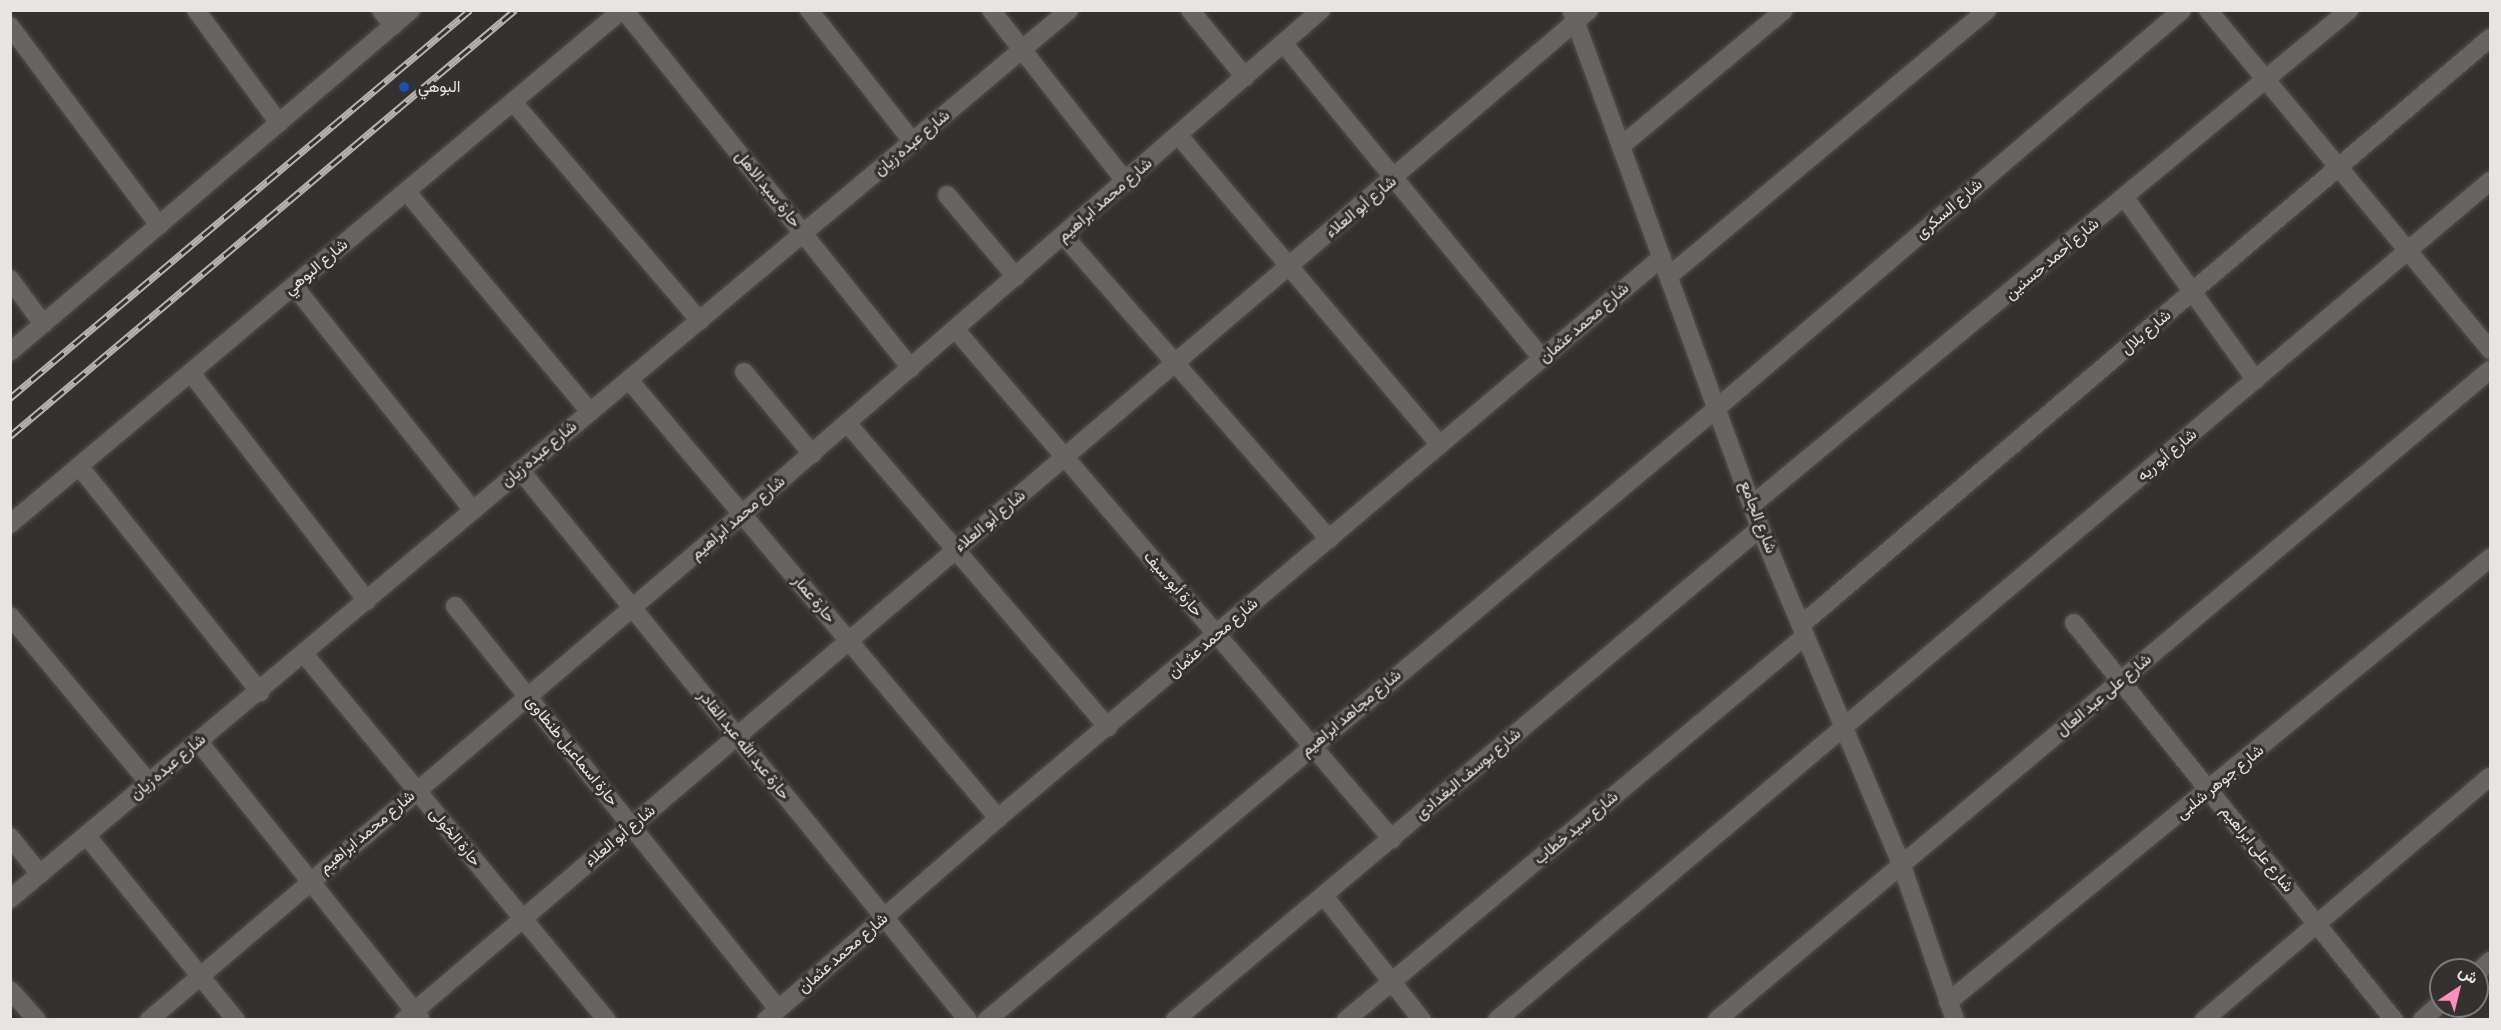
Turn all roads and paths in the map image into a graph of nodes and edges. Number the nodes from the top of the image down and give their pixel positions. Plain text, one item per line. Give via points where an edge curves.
1 (196, 10) edge
2 (381, 10) edge
3 (411, 10) edge
4 (623, 10) edge
5 (809, 10) edge
6 (991, 10) edge
7 (1069, 10) edge
8 (1190, 10) edge
9 (1321, 10) edge
10 (1784, 10) edge
11 (1987, 10) edge
12 (2181, 10) edge
13 (2208, 10) edge
14 (2349, 10) edge
15 (1579, 14) edge
16 (10, 26) edge
17 (393, 26) junction
18 (2490, 38) edge
19 (1282, 44) junction
20 (1022, 50) junction
21 (1245, 77) junction
22 (2266, 80) junction
23 (513, 102) junction
24 (279, 123) junction
25 (1179, 136) junction
26 (913, 142) junction
27 (1621, 146) junction
28 (2340, 169) junction
29 (1394, 179) junction
30 (2490, 181) edge
31 (1126, 182) junction
32 (406, 191) junction
33 (946, 195) dead end
34 (2125, 198) junction
35 (159, 225) junction
36 (804, 234) junction
37 (1064, 236) junction
38 (2409, 251) junction
39 (1662, 257) junction
40 (1290, 267) junction
41 (1669, 276) junction
42 (1016, 277) junction
43 (10, 279) edge
44 (294, 286) junction
45 (2193, 292) junction
46 (700, 321) junction
47 (43, 324) junction
48 (955, 329) junction
49 (2490, 350) edge
50 (10, 352) edge
51 (1543, 358) junction
52 (1175, 364) junction
53 (911, 368) junction
54 (2490, 370) edge
55 (744, 372) dead end
56 (191, 373) junction
57 (629, 380) junction
58 (2256, 380) junction
59 (1717, 408) junction
60 (590, 412) junction
61 (847, 423) junction
62 (1440, 445) junction
63 (812, 454) junction
64 (1065, 458) junction
65 (79, 466) junction
66 (520, 470) junction
67 (1752, 505) junction
68 (473, 510) junction
69 (742, 514) junction
70 (10, 524) edge
71 (1760, 528) junction
72 (1329, 539) junction
73 (956, 550) junction
74 (2490, 558) edge
75 (367, 601) junction
76 (455, 606) dead end
77 (633, 608) junction
78 (10, 616) edge
79 (2074, 623) dead end
80 (1803, 630) junction
81 (1217, 635) junction
82 (849, 641) junction
83 (304, 654) junction
84 (2122, 680) junction
85 (260, 692) junction
86 (528, 697) junction
87 (1108, 728) junction
88 (1844, 729) junction
89 (737, 736) junction
90 (198, 741) junction
91 (1312, 746) junction
92 (2490, 777) edge
93 (149, 783) junction
94 (417, 790) junction
95 (2210, 790) junction
96 (998, 818) junction
97 (631, 826) junction
98 (86, 835) junction
99 (10, 837) edge
100 (1392, 839) junction
101 (1901, 863) junction
102 (40, 874) junction
103 (310, 881) junction
104 (1324, 896) junction
105 (10, 899) edge
106 (885, 918) junction
107 (523, 919) junction
108 (2317, 923) junction
109 (200, 975) junction
110 (1392, 981) junction
111 (10, 990) edge
112 (772, 1014) edge
113 (1951, 1014) edge
114 (413, 1017) edge
115 (37, 1020) edge
116 (149, 1020) edge
117 (236, 1020) edge
118 (608, 1020) edge
119 (968, 1020) edge
120 (987, 1020) edge
121 (1175, 1020) edge
122 (1346, 1020) edge
123 (1422, 1020) edge
124 (1497, 1020) edge
125 (1717, 1020) edge
126 (2204, 1020) edge
127 (2394, 1020) edge

1 - 24 street
2 - 17 street
3 - 17 street
4 - 23 street, شارع البوهي
4 - 36 street, حارة سيد الاهل
5 - 26 street
6 - 20 street
7 - 20 street, شارع عبده زيان
8 - 21 street
9 - 19 street, شارع محمد ابراهيم
10 - 27 street
11 - 41 street
12 - 59 street, شارع السكرى
13 - 22 street
14 - 22 street, شارع أحمد حسنين
15 - 27 street, شارع الجامع
15 - 29 street, شارع أبو العلاء
16 - 35 street
17 - 24 street
18 - 28 street, شارع بلال
19 - 21 street, شارع محمد ابراهيم
19 - 29 street
20 - 26 street, شارع عبده زيان
20 - 31 street
21 - 25 street, شارع محمد ابراهيم
22 - 28 street
22 - 34 street, شارع أحمد حسنين
23 - 32 street, شارع البوهي
23 - 46 street
24 - 35 street
25 - 31 street, شارع محمد ابراهيم
25 - 40 street
26 - 36 street, شارع عبده زيان
27 - 39 street, شارع الجامع
28 - 38 street
28 - 45 street, شارع بلال
29 - 40 street, شارع أبو العلاء
29 - 51 street
30 - 38 street, شارع أبو ريه
31 - 37 street, شارع محمد ابراهيم
32 - 44 street, شارع البوهي
32 - 60 street
33 - 42 street
34 - 45 street
34 - 67 street, شارع أحمد حسنين
35 - 47 street
36 - 46 street, شارع عبده زيان
36 - 53 street, حارة سيد الاهل
37 - 42 street, شارع محمد ابراهيم
37 - 52 street
38 - 49 street
38 - 58 street, شارع أبو ريه
39 - 41 street, شارع الجامع
39 - 51 street, شارع محمد عثمان
40 - 52 street, شارع أبو العلاء
40 - 62 street
41 - 59 street, شارع الجامع
42 - 48 street, شارع محمد ابراهيم
43 - 47 street
44 - 56 street, شارع البوهي
44 - 68 street
45 - 58 street
45 - 80 street, شارع بلال
46 - 57 street, شارع عبده زيان
47 - 50 street
48 - 53 street, شارع محمد ابراهيم
48 - 64 street, حارة أبو سيف
51 - 62 street, شارع محمد عثمان
52 - 64 street, شارع أبو العلاء
52 - 72 street
53 - 61 street, شارع محمد ابراهيم
54 - 84 street, شارع على عبد العال
55 - 63 street
56 - 65 street, شارع البوهي
56 - 75 street
57 - 60 street, شارع عبده زيان
57 - 69 street, حارة عمار
58 - 88 street, شارع أبو ريه
59 - 67 street, شارع الجامع
59 - 91 street, شارع مجاهد ابراهيم
60 - 66 street, شارع عبده زيان
61 - 63 street, شارع محمد ابراهيم
61 - 73 street
62 - 72 street, شارع محمد عثمان
63 - 69 street, شارع محمد ابراهيم
64 - 73 street, شارع أبو العلاء
64 - 81 street, حارة أبو سيف
65 - 70 street, شارع البوهي
65 - 85 street
66 - 68 street, شارع عبده زيان
66 - 77 street, حارة عبد الله عبد القادر
67 - 71 street, شارع الجامع
68 - 75 street, شارع عبده زيان
69 - 77 street, شارع محمد ابراهيم
69 - 82 street, حارة عمار
71 - 80 street, شارع الجامع
71 - 100 street, شارع يوسف البغدادى
72 - 81 street, شارع محمد عثمان
73 - 82 street, شارع أبو العلاء
73 - 87 street
74 - 95 street, شارع جوهر شلبى
75 - 83 street, شارع عبده زيان
76 - 86 street, حارة اسماعيل طنطاوى
77 - 86 street, شارع محمد ابراهيم
77 - 89 street, حارة عبد الله عبد القادر
78 - 93 street
79 - 84 street, شارع على ابراهيم
80 - 88 street, شارع الجامع
80 - 110 street, شارع سيد خطاب
81 - 87 street, شارع محمد عثمان
81 - 91 street, حارة أبو سيف
82 - 89 street, شارع أبو العلاء
82 - 96 street, حارة عمار
83 - 85 street, شارع عبده زيان
83 - 94 street, حارة الخولى
84 - 95 street, شارع على ابراهيم
84 - 101 street, شارع على عبد العال
85 - 90 street, شارع عبده زيان
86 - 94 street, شارع محمد ابراهيم
86 - 97 street, حارة اسماعيل طنطاوى
87 - 96 street, شارع محمد عثمان
88 - 101 street, شارع الجامع
88 - 124 street, شارع أبو ريه
89 - 97 street, شارع أبو العلاء
89 - 106 street, حارة عبد الله عبد القادر
90 - 93 street, شارع عبده زيان
90 - 103 street
91 - 100 street, حارة أبو سيف
91 - 120 street, شارع مجاهد ابراهيم
92 - 108 street
93 - 98 street, شارع عبده زيان
94 - 103 street, شارع محمد ابراهيم
94 - 107 street, حارة الخولى
95 - 108 street, شارع على ابراهيم
95 - 113 street, شارع جوهر شلبى
96 - 106 street, شارع محمد عثمان
97 - 107 street, شارع أبو العلاء
97 - 112 street, حارة اسماعيل طنطاوى
98 - 102 street, شارع عبده زيان
98 - 109 street
99 - 102 street
100 - 104 street, شارع يوسف البغدادى
101 - 113 street, شارع الجامع
101 - 125 street, شارع على عبد العال
102 - 105 street, شارع عبده زيان
103 - 109 street, شارع محمد ابراهيم
103 - 114 street
104 - 110 street
104 - 121 street, شارع يوسف البغدادى
106 - 112 street, شارع محمد عثمان
106 - 119 street, حارة عبد الله عبد القادر
107 - 114 street, شارع أبو العلاء
107 - 118 street, حارة الخولى
108 - 126 street
108 - 127 street, شارع على ابراهيم
109 - 116 street, شارع محمد ابراهيم
109 - 117 street
110 - 122 street, شارع سيد خطاب
110 - 123 street
111 - 115 street

